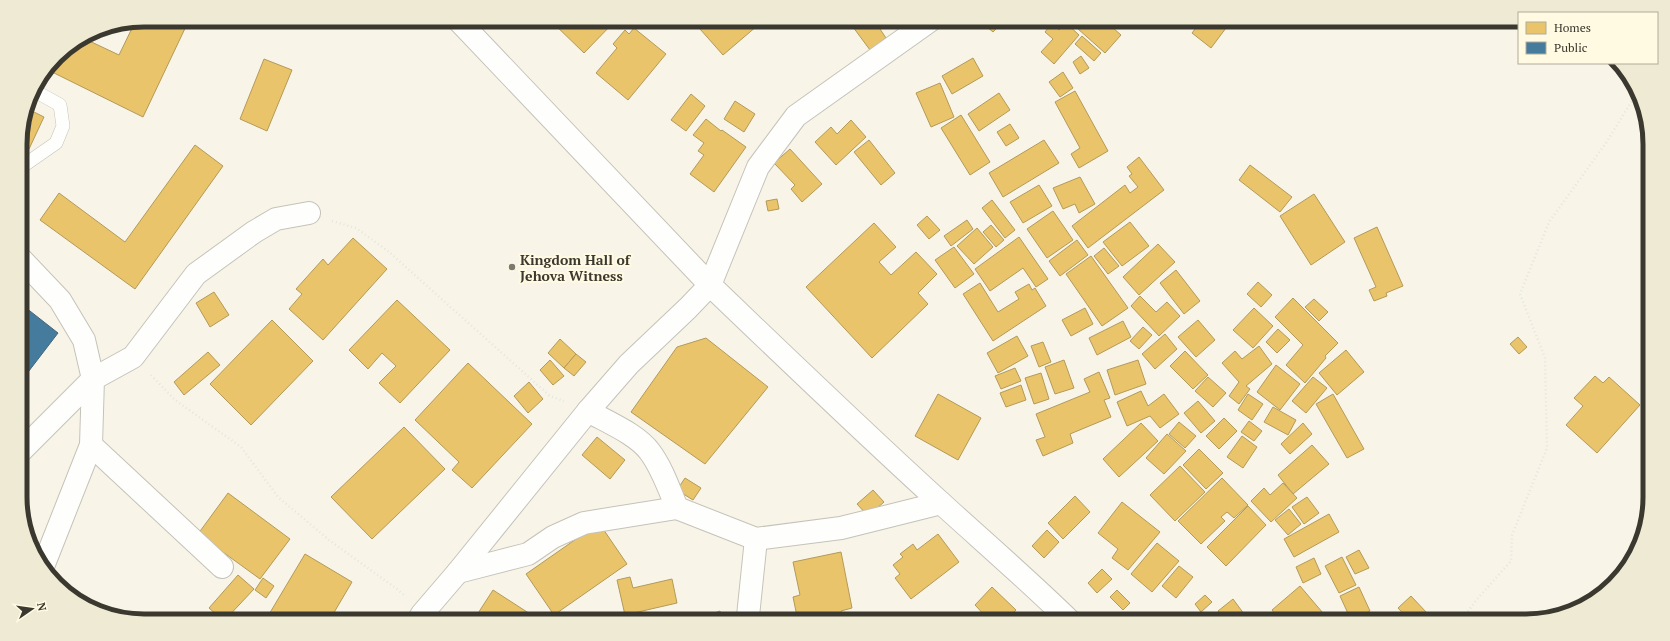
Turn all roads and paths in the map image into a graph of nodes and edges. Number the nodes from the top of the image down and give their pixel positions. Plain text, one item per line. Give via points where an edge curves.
1 (465, 27) edge
2 (921, 27) edge
3 (39, 93) edge
4 (1634, 98) edge
5 (27, 163) edge
6 (309, 213) joint
7 (27, 265) edge
8 (710, 284) junction
9 (133, 357) junction
10 (93, 379) junction
11 (588, 411) junction
12 (27, 445) edge
13 (91, 445) junction
14 (941, 503) junction
15 (677, 508) junction
16 (756, 539) junction
17 (46, 560) edge
18 (222, 567) dead end
19 (458, 572) junction
20 (417, 614) edge
21 (423, 614) edge
22 (748, 614) edge
23 (1063, 614) edge
24 (1466, 614) edge

1 - 8 street
2 - 8 street via 796,116 758,167
3 - 5 lane via 60,105 63,126 56,143
4 - 24 path via 1606,143 1549,222 1520,294 1545,358 1547,448 1512,535 1511,561
6 - 9 street via 276,219 241,240 196,274
6 - 11 path via 356,228 389,252 550,396
7 - 10 street via 60,300 84,340
8 - 11 street via 629,364
8 - 14 street via 806,378
9 - 10 street
9 - 20 path via 174,400 241,447 278,497 329,540 397,588
10 - 12 street
10 - 13 street
11 - 15 street via 638,439 650,450
11 - 19 street
13 - 17 street
13 - 18 street
14 - 16 street via 841,528
14 - 23 street
15 - 16 street
15 - 19 street via 584,523 553,537 528,554
16 - 22 street
19 - 21 street

